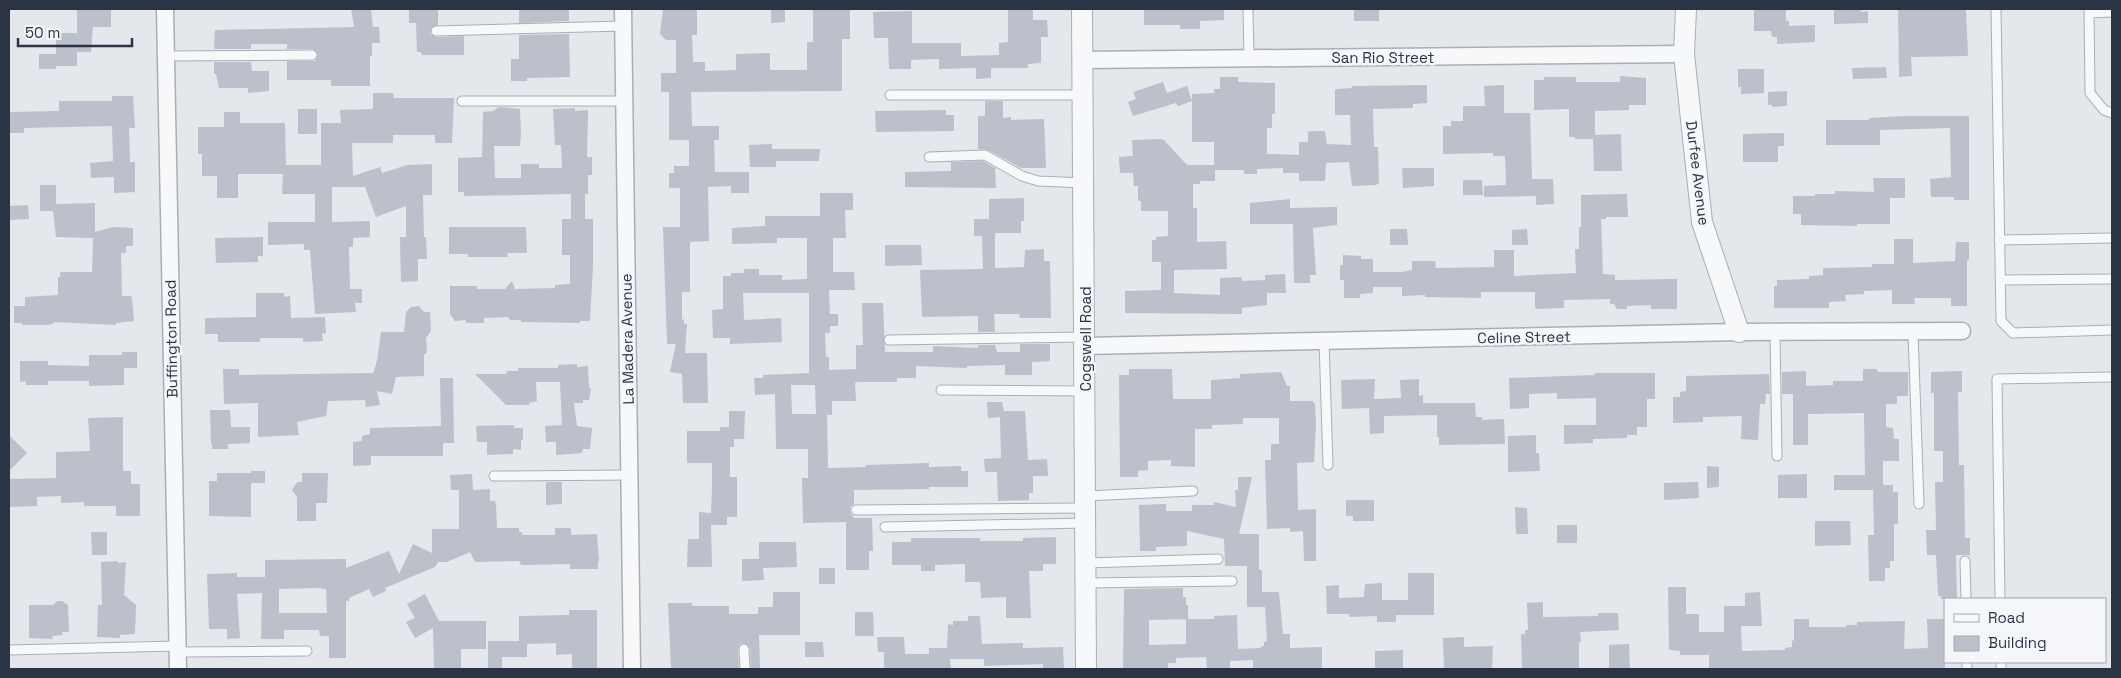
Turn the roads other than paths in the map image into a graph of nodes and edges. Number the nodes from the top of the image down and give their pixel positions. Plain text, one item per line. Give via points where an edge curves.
1 (165, 9) edge
2 (623, 9) edge
3 (1082, 9) edge
4 (1248, 9) edge
5 (1686, 9) edge
6 (1996, 9) edge
7 (2089, 11) edge
8 (2112, 12) edge
9 (623, 26) junction
10 (436, 32) dead end
11 (1684, 54) junction
12 (312, 55) dead end
13 (166, 56) junction
14 (1249, 58) junction
15 (1083, 60) junction
16 (890, 95) dead end
17 (1083, 95) junction
18 (462, 101) dead end
19 (624, 101) junction
20 (2112, 113) edge
21 (929, 156) dead end
22 (1084, 183) junction
23 (2112, 238) edge
24 (1999, 240) junction
25 (2112, 279) edge
26 (2000, 280) junction
27 (2112, 330) edge
28 (1962, 331) dead end
29 (1739, 332) junction
30 (1774, 332) junction
31 (1913, 332) junction
32 (889, 340) dead end
33 (1324, 341) junction
34 (1085, 342) junction
35 (2112, 377) edge
36 (941, 390) dead end
37 (1085, 391) junction
38 (1777, 456) dead end
39 (1328, 465) dead end
40 (629, 475) junction
41 (494, 476) dead end
42 (1193, 491) dead end
43 (1919, 504) dead end
44 (1085, 509) junction
45 (856, 510) dead end
46 (886, 527) dead end
47 (1218, 559) dead end
48 (1965, 561) dead end
49 (1085, 573) junction
50 (1232, 581) dead end
51 (1966, 598) edge
52 (2000, 598) edge
53 (177, 649) junction
54 (744, 649) dead end
55 (9, 650) edge
56 (307, 650) dead end
57 (178, 669) edge
58 (632, 669) edge
59 (744, 669) edge
60 (1086, 669) edge

1 - 13 street, Buffington Road
2 - 9 street, La Madera Avenue
3 - 15 street, Cogswell Road
4 - 14 lane
5 - 11 street, Durfee Avenue
6 - 24 lane
7 - 8 lane
7 - 20 lane via 2090,93 2104,110
9 - 10 lane
9 - 19 street, La Madera Avenue
11 - 14 street, San Rio Street
11 - 29 street, Durfee Avenue via 1702,222
12 - 13 lane
13 - 53 street, Buffington Road
14 - 15 street, San Rio Street
15 - 17 street, Cogswell Road
16 - 17 lane
17 - 22 street, Cogswell Road
18 - 19 lane
19 - 40 street, La Madera Avenue
21 - 22 lane via 985,155 1022,176 1038,181
22 - 34 street, Cogswell Road
23 - 24 lane
24 - 26 lane
25 - 26 lane
26 - 27 lane via 2001,321 2013,334
28 - 31 street, Celine Street
29 - 30 street, Celine Street
29 - 33 street, Celine Street
30 - 31 street, Celine Street
30 - 38 lane
31 - 43 lane
32 - 34 lane
33 - 34 street, Celine Street
33 - 39 lane
34 - 37 street, Cogswell Road
35 - 52 lane via 1997,379
36 - 37 lane
37 - 44 street, Cogswell Road
40 - 41 lane
40 - 58 street, La Madera Avenue
42 - 44 lane
44 - 45 lane
44 - 46 lane
44 - 49 street, Cogswell Road
47 - 49 lane
48 - 51 lane
49 - 50 lane
49 - 60 street, Cogswell Road
53 - 55 lane
53 - 56 lane
53 - 57 street, Buffington Road
54 - 59 lane

